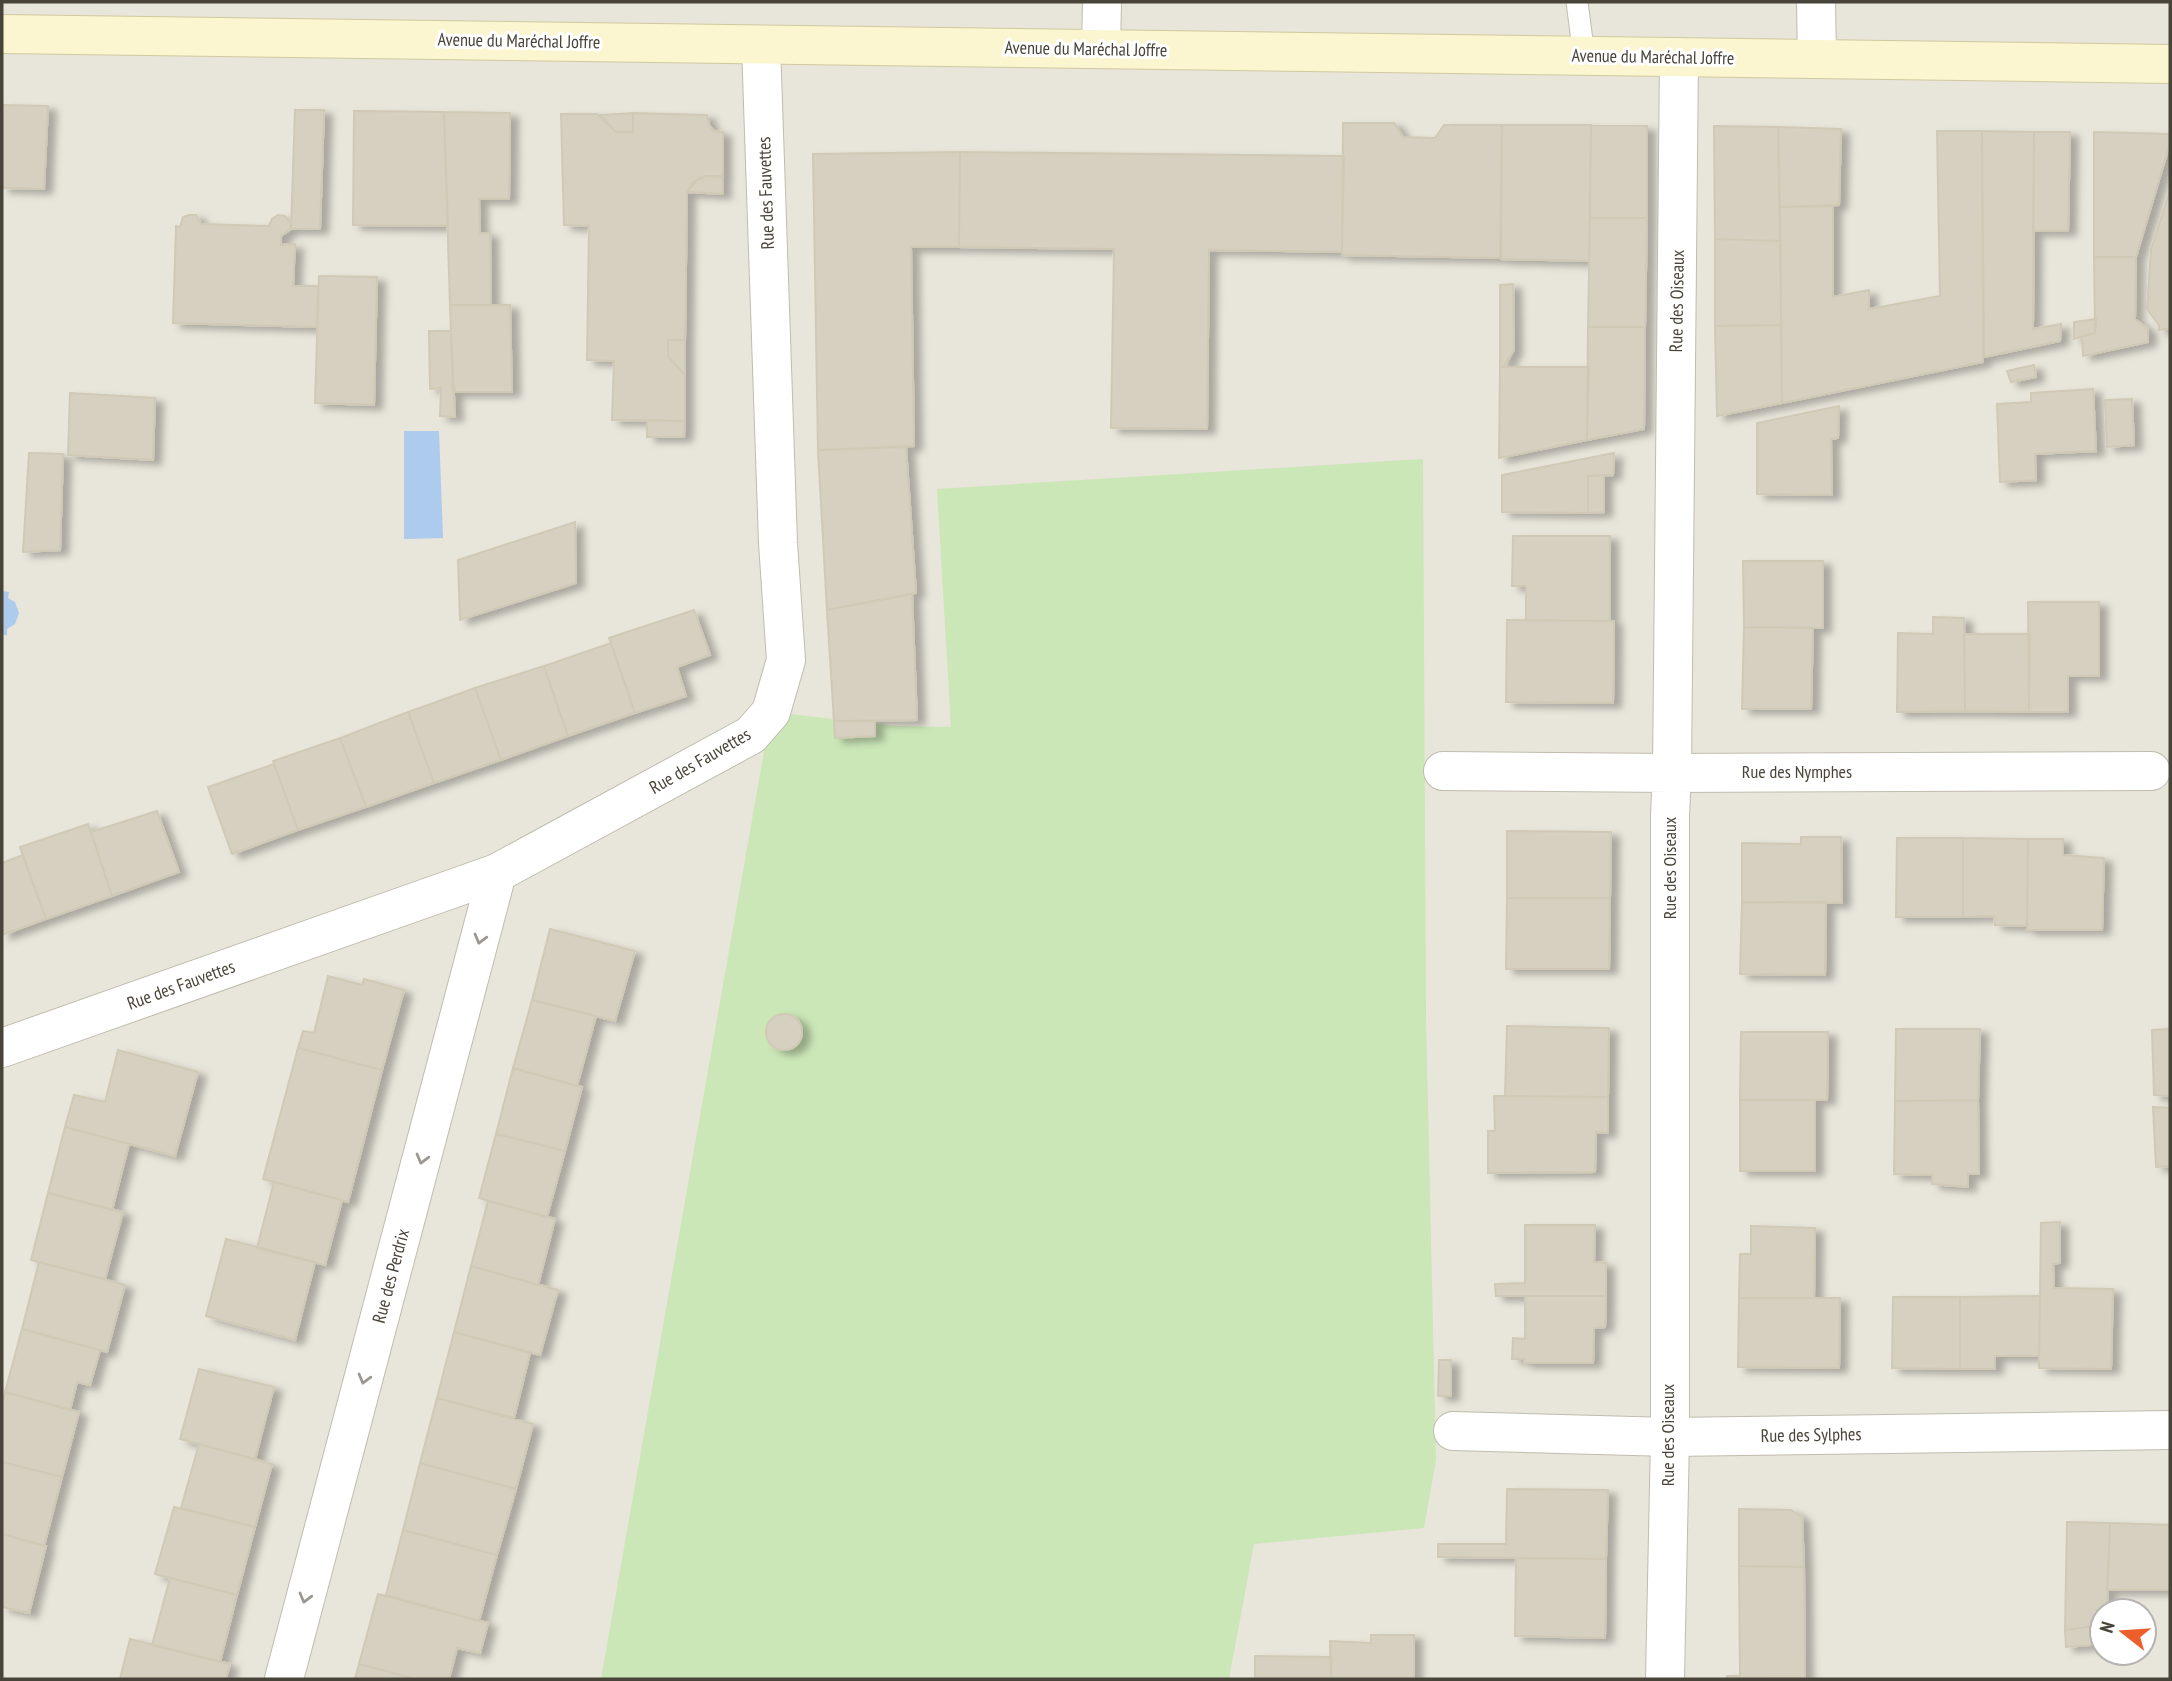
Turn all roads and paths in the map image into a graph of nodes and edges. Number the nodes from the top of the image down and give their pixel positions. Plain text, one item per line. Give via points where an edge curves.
1 (1102, 2) edge
2 (1577, 2) edge
3 (1816, 2) edge
4 (2, 34) edge
5 (761, 45) junction
6 (1101, 49) junction
7 (1584, 56) junction
8 (1679, 57) junction
9 (1817, 59) junction
10 (2170, 64) edge
11 (1443, 771) dead end
12 (2151, 771) dead end
13 (1672, 773) junction
14 (497, 873) junction
15 (4, 1057) edge
16 (2170, 1430) edge
17 (1453, 1432) dead end
18 (1670, 1437) junction
19 (284, 1679) edge
20 (1665, 1679) edge

1 - 6 street
2 - 7 lane
3 - 9 street
4 - 5 main road, Avenue du Maréchal Joffre
5 - 6 main road, Avenue du Maréchal Joffre
5 - 14 street, Rue des Fauvettes via 786,660 771,712 751,735
6 - 7 main road, Avenue du Maréchal Joffre
7 - 8 main road, Avenue du Maréchal Joffre
8 - 9 main road, Avenue du Maréchal Joffre
8 - 13 street, Rue des Oiseaux
9 - 10 main road, Avenue du Maréchal Joffre
11 - 13 street, Rue des Nymphes
12 - 13 street, Rue des Nymphes
13 - 18 street, Rue des Oiseaux
14 - 15 street, Rue des Fauvettes
14 -> 19 street, Rue des Perdrix
16 - 18 street, Rue des Sylphes
17 - 18 street, Rue des Sylphes
18 - 20 street, Rue des Oiseaux

